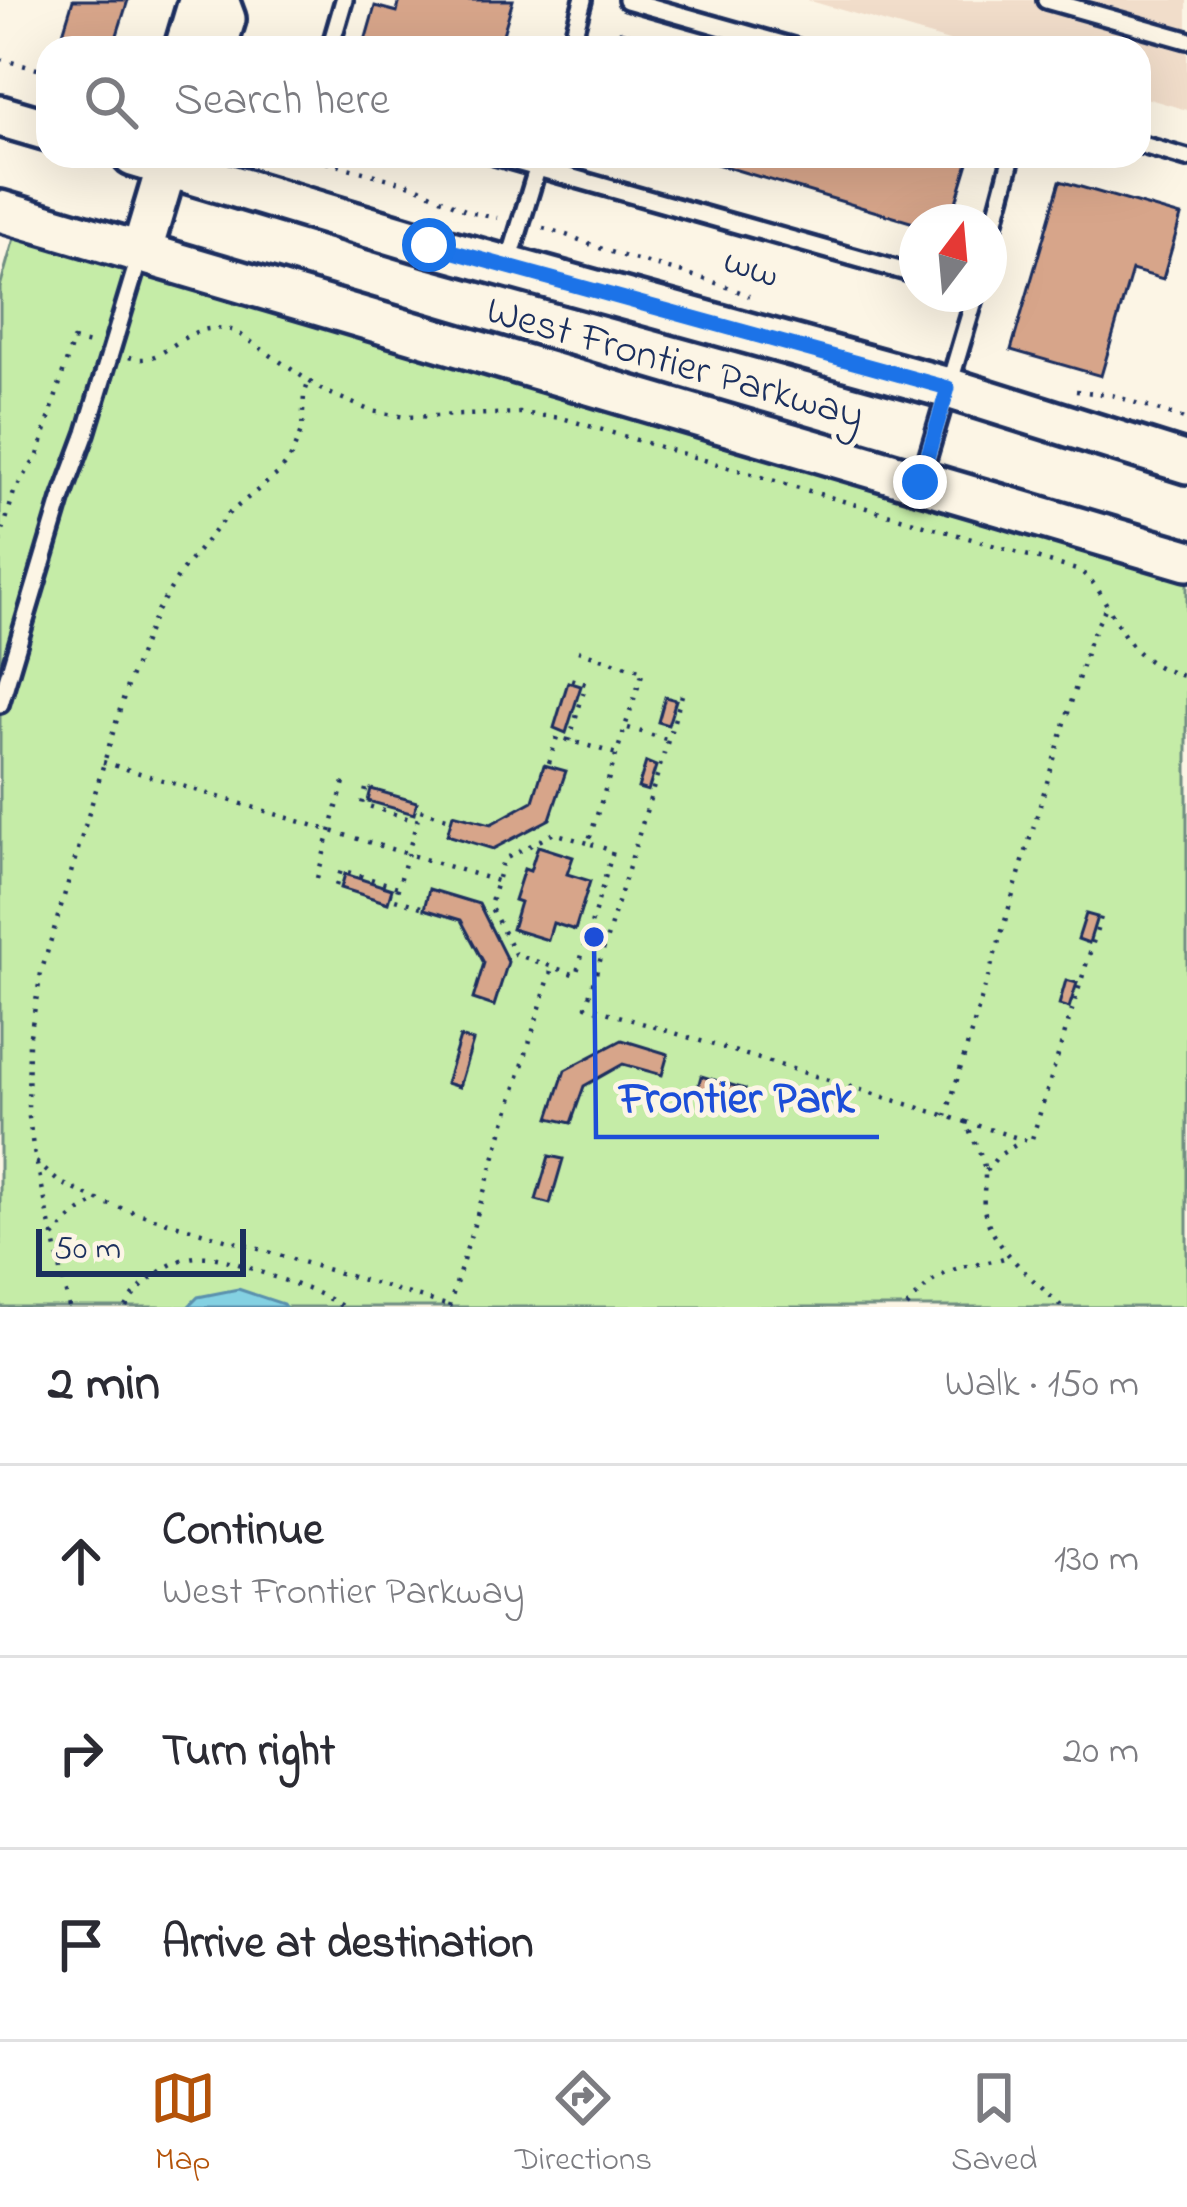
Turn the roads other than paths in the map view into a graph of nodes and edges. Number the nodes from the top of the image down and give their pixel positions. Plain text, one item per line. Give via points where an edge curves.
1 (207, 0) edge
2 (218, 0) edge
3 (344, 0) edge
4 (583, 0) edge
5 (626, 0) edge
6 (1046, 0) edge
7 (189, 36) edge
8 (220, 36) edge
9 (334, 36) edge
10 (573, 36) edge
11 (754, 36) edge
12 (1187, 40) edge
13 (0, 116) edge
14 (36, 126) edge
15 (1151, 148) edge
16 (1187, 158) edge
17 (155, 168) edge
18 (185, 168) edge
19 (537, 168) edge
20 (559, 168) edge
21 (1009, 168) edge
22 (999, 204) edge
23 (0, 212) edge
24 (141, 253) junction
25 (508, 266) junction
26 (899, 270) edge
27 (971, 312) edge
28 (948, 388) junction
29 (1187, 463) edge
30 (920, 482) junction
31 (1187, 560) edge
32 (0, 704) edge

1 - 7 street
2 - 8 street
3 - 9 lane
4 - 10 lane
5 - 11 lane
6 - 12 lane
13 - 14 street
15 - 16 lane
17 - 24 street
18 - 25 street, West Frontier Parkway
19 - 25 lane
20 - 26 lane
21 - 22 lane
23 - 24 street, West Frontier Parkway
24 - 30 street, West Frontier Parkway
24 - 32 lane
25 - 28 street, West Frontier Parkway
27 - 28 lane
28 - 29 street, West Frontier Parkway
28 - 30 lane
30 - 31 street, West Frontier Parkway

